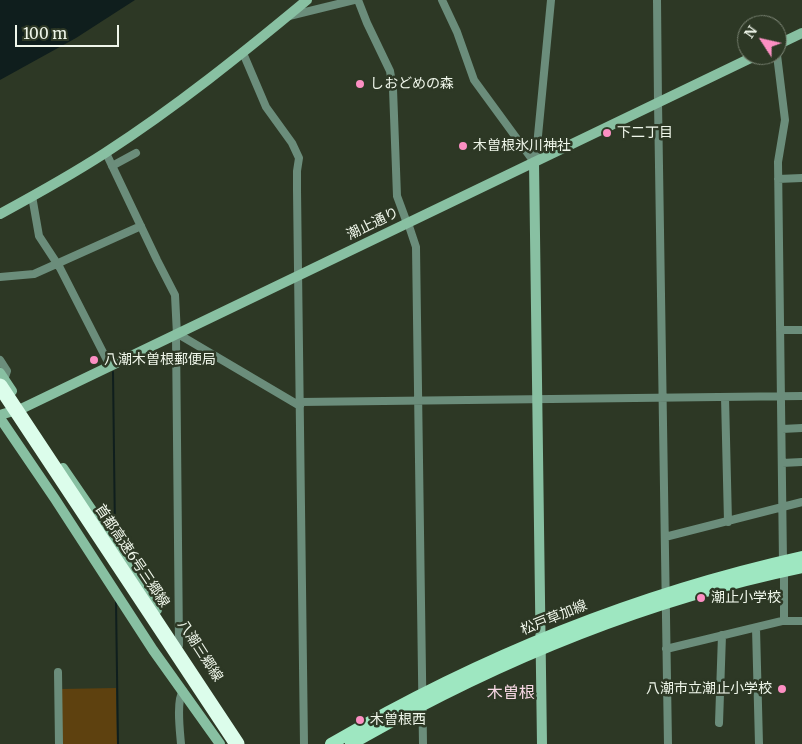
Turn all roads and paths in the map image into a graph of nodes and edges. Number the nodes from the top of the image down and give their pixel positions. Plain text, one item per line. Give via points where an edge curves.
1 (307, 0) edge
2 (354, 0) edge
3 (358, 0) edge
4 (442, 0) edge
5 (551, 0) edge
6 (657, 0) edge
7 (287, 17) junction
8 (802, 33) edge
9 (787, 40) edge
10 (243, 53) junction
11 (737, 64) edge
12 (777, 65) edge
13 (658, 102) junction
14 (106, 153) junction
15 (136, 154) dead end
16 (534, 162) junction
17 (112, 166) junction
18 (802, 178) edge
19 (778, 179) junction
20 (32, 196) junction
21 (0, 214) edge
22 (407, 223) junction
23 (141, 226) junction
24 (58, 264) junction
25 (298, 276) junction
26 (0, 277) edge
27 (780, 330) junction
28 (802, 330) edge
29 (177, 335) junction
30 (0, 360) edge
31 (110, 366) junction
32 (2, 380) edge
33 (802, 396) edge
34 (725, 397) junction
35 (781, 397) junction
36 (663, 398) junction
37 (538, 399) junction
38 (418, 400) junction
39 (300, 404) junction
40 (0, 405) edge
41 (23, 408) junction
42 (0, 417) edge
43 (802, 428) edge
44 (782, 429) junction
45 (802, 462) edge
46 (782, 463) junction
47 (802, 502) edge
48 (782, 508) junction
49 (728, 522) junction
50 (665, 537) junction
51 (802, 557) edge
52 (783, 566) junction
53 (802, 567) edge
54 (666, 599) junction
55 (802, 620) edge
56 (784, 621) junction
57 (756, 628) junction
58 (722, 635) junction
59 (541, 644) junction
60 (179, 645) junction
61 (666, 649) junction
62 (58, 672) dead end
63 (198, 673) junction
64 (181, 688) junction
65 (422, 699) junction
66 (216, 701) junction
67 (719, 723) dead end
68 (59, 744) edge
69 (181, 744) edge
70 (220, 744) edge
71 (226, 744) edge
72 (232, 744) edge
73 (237, 744) edge
74 (246, 744) edge
75 (304, 744) edge
76 (331, 744) edge
77 (351, 744) edge
78 (423, 744) edge
79 (542, 744) edge
80 (668, 744) edge
81 (759, 744) edge

1 - 7 street
2 - 7 street
3 - 22 street via 390,71 397,196
4 - 16 street via 474,80
5 - 16 street
6 - 13 street
7 - 10 street
8 - 9 street
10 - 14 street
10 - 25 street via 266,107 299,158
11 - 13 street, 潮止通り
12 - 19 street via 785,120
13 - 16 street, 潮止通り
13 - 36 street
14 - 17 street
14 - 20 street
15 - 17 street
16 - 22 street, 潮止通り
16 - 37 street
17 - 23 street
18 - 19 street
19 - 27 street
20 - 21 street
20 - 24 street via 39,236
22 - 25 street, 潮止通り
22 - 38 street via 416,247
23 - 24 street
23 - 29 street via 176,295
24 - 26 street via 34,274
24 - 31 street
25 - 29 street, 潮止通り
25 - 39 street
27 - 28 street
27 - 35 street
29 - 31 street, 潮止通り
29 - 39 street
29 - 60 street
30 - 32 street via 7,371
31 - 41 street, 潮止通り
32 - 41 street, 八潮三郷線
32 - 73 highway, 首都高速6号三郷線
33 - 35 street
34 - 35 street
34 - 36 street
34 - 49 street
35 - 44 street
36 - 37 street
36 - 50 street
37 - 38 street
37 - 59 street
38 - 39 street
38 - 65 street
39 - 75 street
40 - 71 highway, 首都高速6号三郷線
41 - 42 street, 潮止通り
41 - 60 street, 八潮三郷線
42 - 64 street
43 - 44 street
44 - 46 street
45 - 46 street
46 - 48 street
47 - 48 street
48 - 49 street
48 - 52 street
49 - 50 street
50 - 54 street
51 - 52 main road, 松戸草加線
52 - 53 main road, 松戸草加線
52 - 54 main road, 松戸草加線 via 738,582
52 - 56 street
54 - 59 main road, 松戸草加線 via 582,632
54 - 61 street
55 - 56 street
56 - 57 street
57 - 58 street
57 - 81 street
58 - 61 street
58 - 67 street
59 - 65 main road, 松戸草加線 via 457,687
59 - 79 street
60 - 63 street, 八潮三郷線
61 - 80 street
62 - 68 street
63 - 64 street
63 - 66 street, 八潮三郷線
64 - 69 street
64 - 70 street
65 - 76 main road, 松戸草加線
65 - 77 main road, 松戸草加線
65 - 78 street
66 - 72 street via 214,714
66 - 74 street, 八潮三郷線

